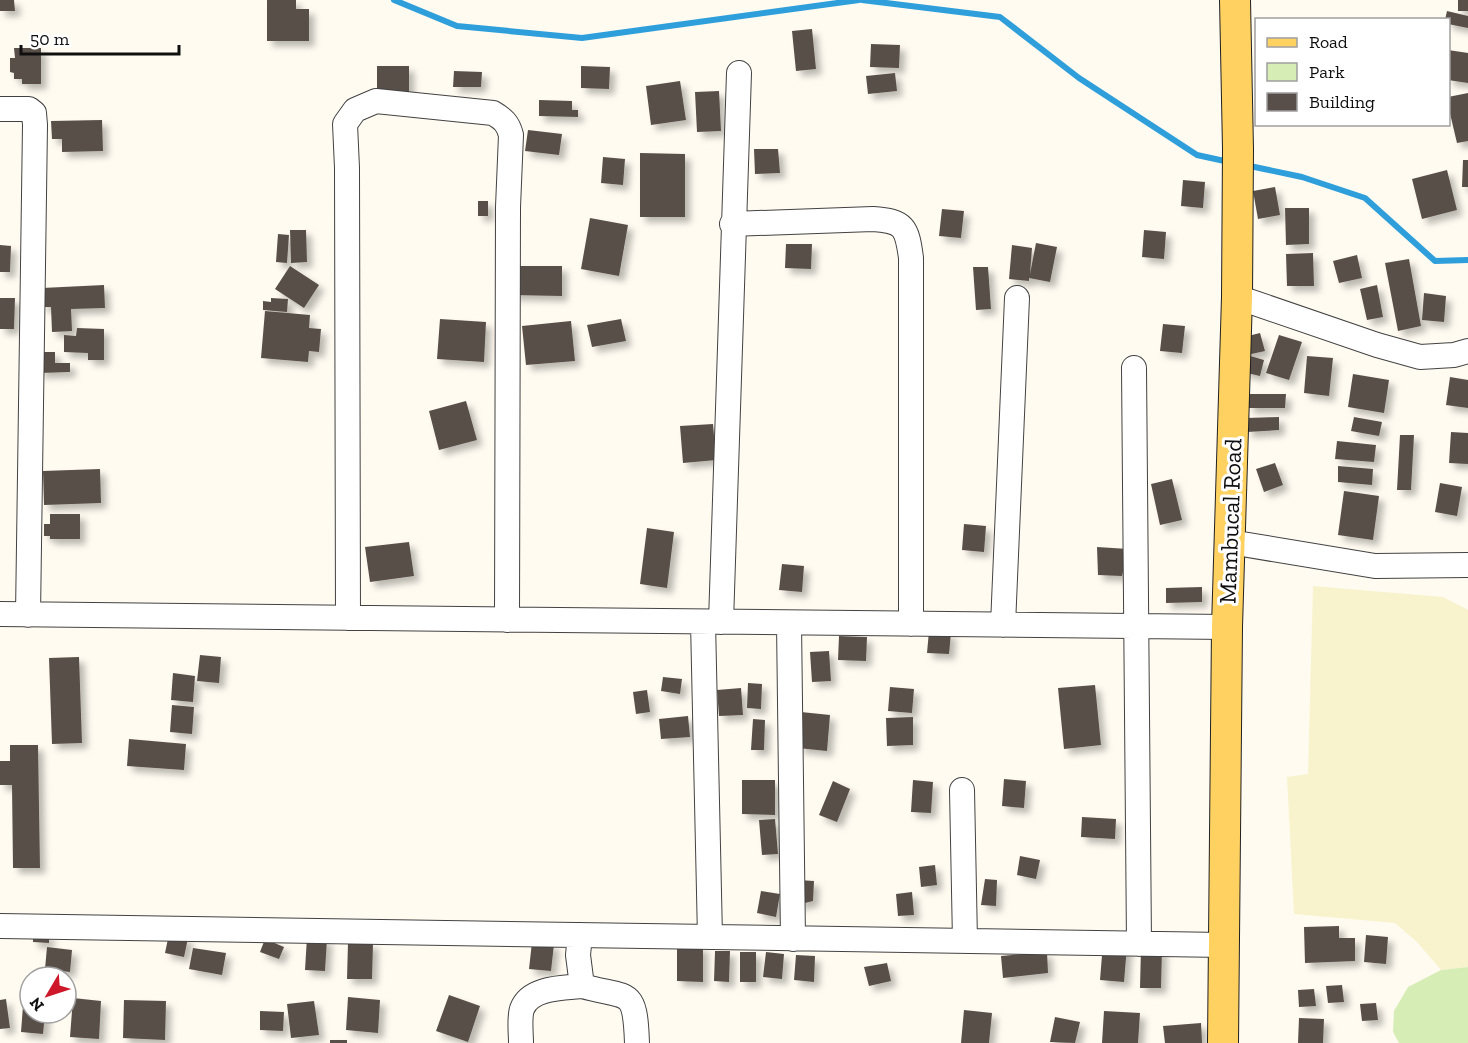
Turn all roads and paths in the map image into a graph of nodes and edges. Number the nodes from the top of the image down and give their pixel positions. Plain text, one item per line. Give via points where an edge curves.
1 (1235, 0) edge
2 (739, 73) dead end
3 (0, 109) edge
4 (732, 224) junction
5 (1237, 297) junction
6 (1017, 298) dead end
7 (1468, 351) edge
8 (1134, 368) dead end
9 (1230, 542) junction
10 (1468, 565) edge
11 (0, 614) edge
12 (28, 615) junction
13 (348, 618) junction
14 (507, 620) junction
15 (712, 622) junction
16 (789, 623) junction
17 (910, 624) junction
18 (1003, 625) junction
19 (1136, 626) junction
20 (1227, 627) junction
21 (962, 790) dead end
22 (0, 926) edge
23 (580, 935) junction
24 (710, 937) junction
25 (793, 939) junction
26 (964, 942) junction
27 (1139, 944) junction
28 (1224, 945) junction
29 (582, 986) junction
30 (521, 1043) edge
31 (637, 1043) edge
32 (1223, 1043) edge

1 - 5 main road, Mambucal Road
2 - 4 street
3 - 12 street via 29,109 34,113 35,125
4 - 15 street
4 - 17 street via 873,219 892,220 903,227 911,258
5 - 7 street via 1420,357
5 - 9 main road, Mambucal Road
6 - 18 street
8 - 19 street
9 - 10 street via 1375,566
9 - 20 main road, Mambucal Road
11 - 12 street
12 - 13 street
13 - 14 street
13 - 14 street via 345,124 355,110 376,101 493,113 509,126
14 - 15 street
15 - 16 street
15 - 24 street
16 - 17 street
16 - 25 street
17 - 18 street
18 - 19 street
19 - 20 street
19 - 27 street
20 - 28 main road, Mambucal Road
21 - 26 street
22 - 23 street
23 - 24 street
23 - 29 street
24 - 25 street
25 - 26 street
26 - 27 street
27 - 28 street
28 - 32 main road, Mambucal Road
29 - 30 street via 547,991 528,1000 522,1009
29 - 31 street via 629,999 636,1020

